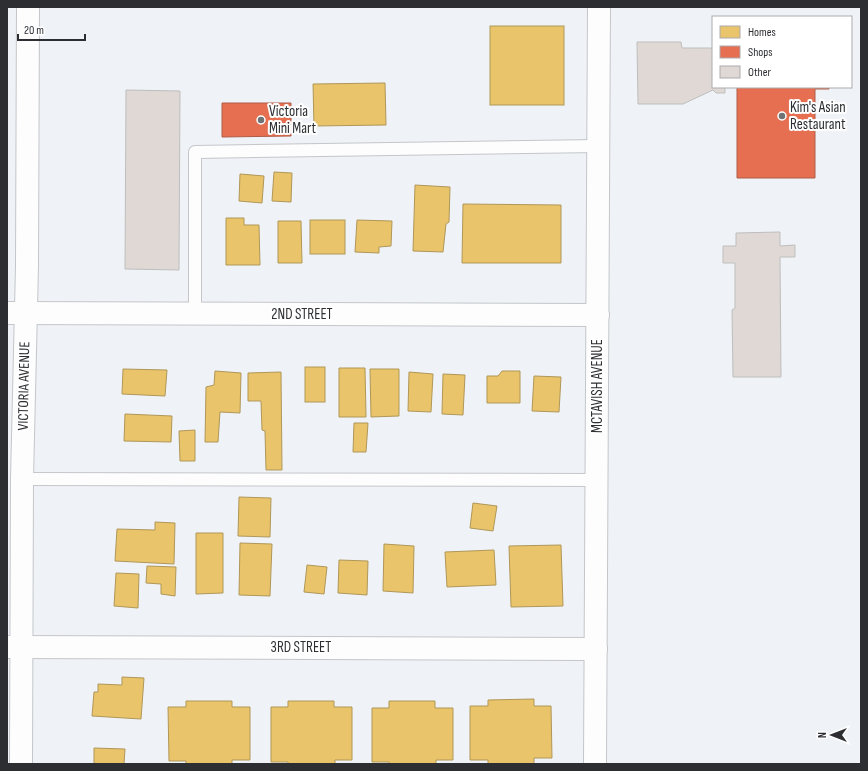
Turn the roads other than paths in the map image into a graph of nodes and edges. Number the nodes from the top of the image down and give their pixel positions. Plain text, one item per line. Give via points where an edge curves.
1 (28, 7) edge
2 (599, 7) edge
3 (598, 146) junction
4 (16, 313) edge
5 (195, 313) junction
6 (598, 315) junction
7 (22, 478) junction
8 (597, 480) junction
9 (14, 646) edge
10 (596, 649) junction
11 (21, 764) edge
12 (595, 764) edge

1 - 4 street, VICTORIA AVENUE
2 - 3 street, MCTAVISH AVENUE
3 - 5 lane via 195,152
3 - 6 street, MCTAVISH AVENUE
4 - 5 street, 2ND STREET
4 - 7 street, VICTORIA AVENUE
5 - 6 street, 2ND STREET
6 - 8 street, MCTAVISH AVENUE
7 - 8 lane
7 - 9 street, VICTORIA AVENUE
8 - 10 street, MCTAVISH AVENUE
9 - 10 street, 3RD STREET
9 - 11 street, VICTORIA AVENUE
10 - 12 street, MCTAVISH AVENUE

